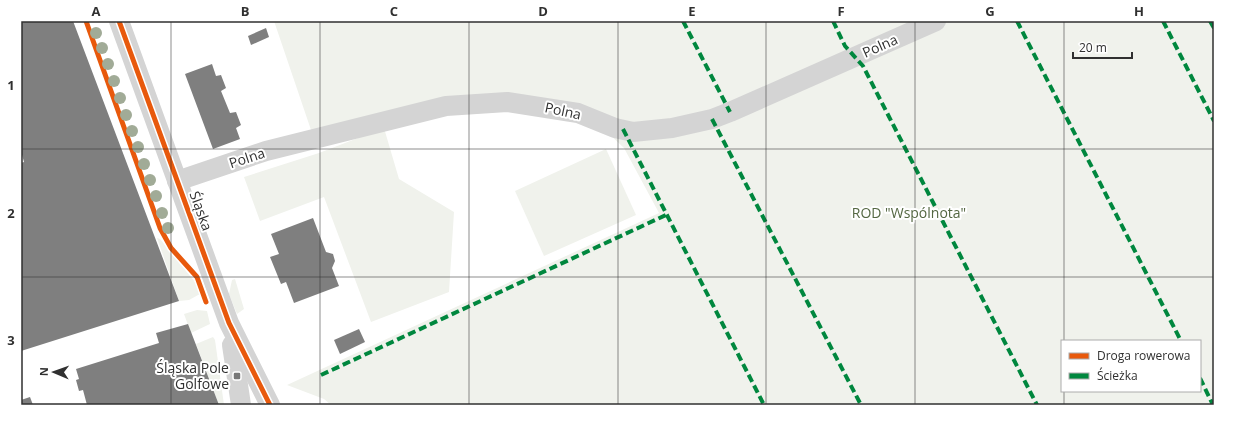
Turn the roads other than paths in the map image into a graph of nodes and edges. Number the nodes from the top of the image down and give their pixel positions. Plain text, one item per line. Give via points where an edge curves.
1 (119, 21) edge
2 (936, 21) edge
3 (177, 181) junction
4 (229, 323) junction
5 (241, 405) edge
6 (270, 405) edge

1 - 3 street, Śląska
2 - 3 street, Polna via 730,112 672,128 633,132 615,128 578,113 507,102 446,106 266,151
3 - 4 street, Śląska
4 - 5 street
4 - 6 street, Śląska

